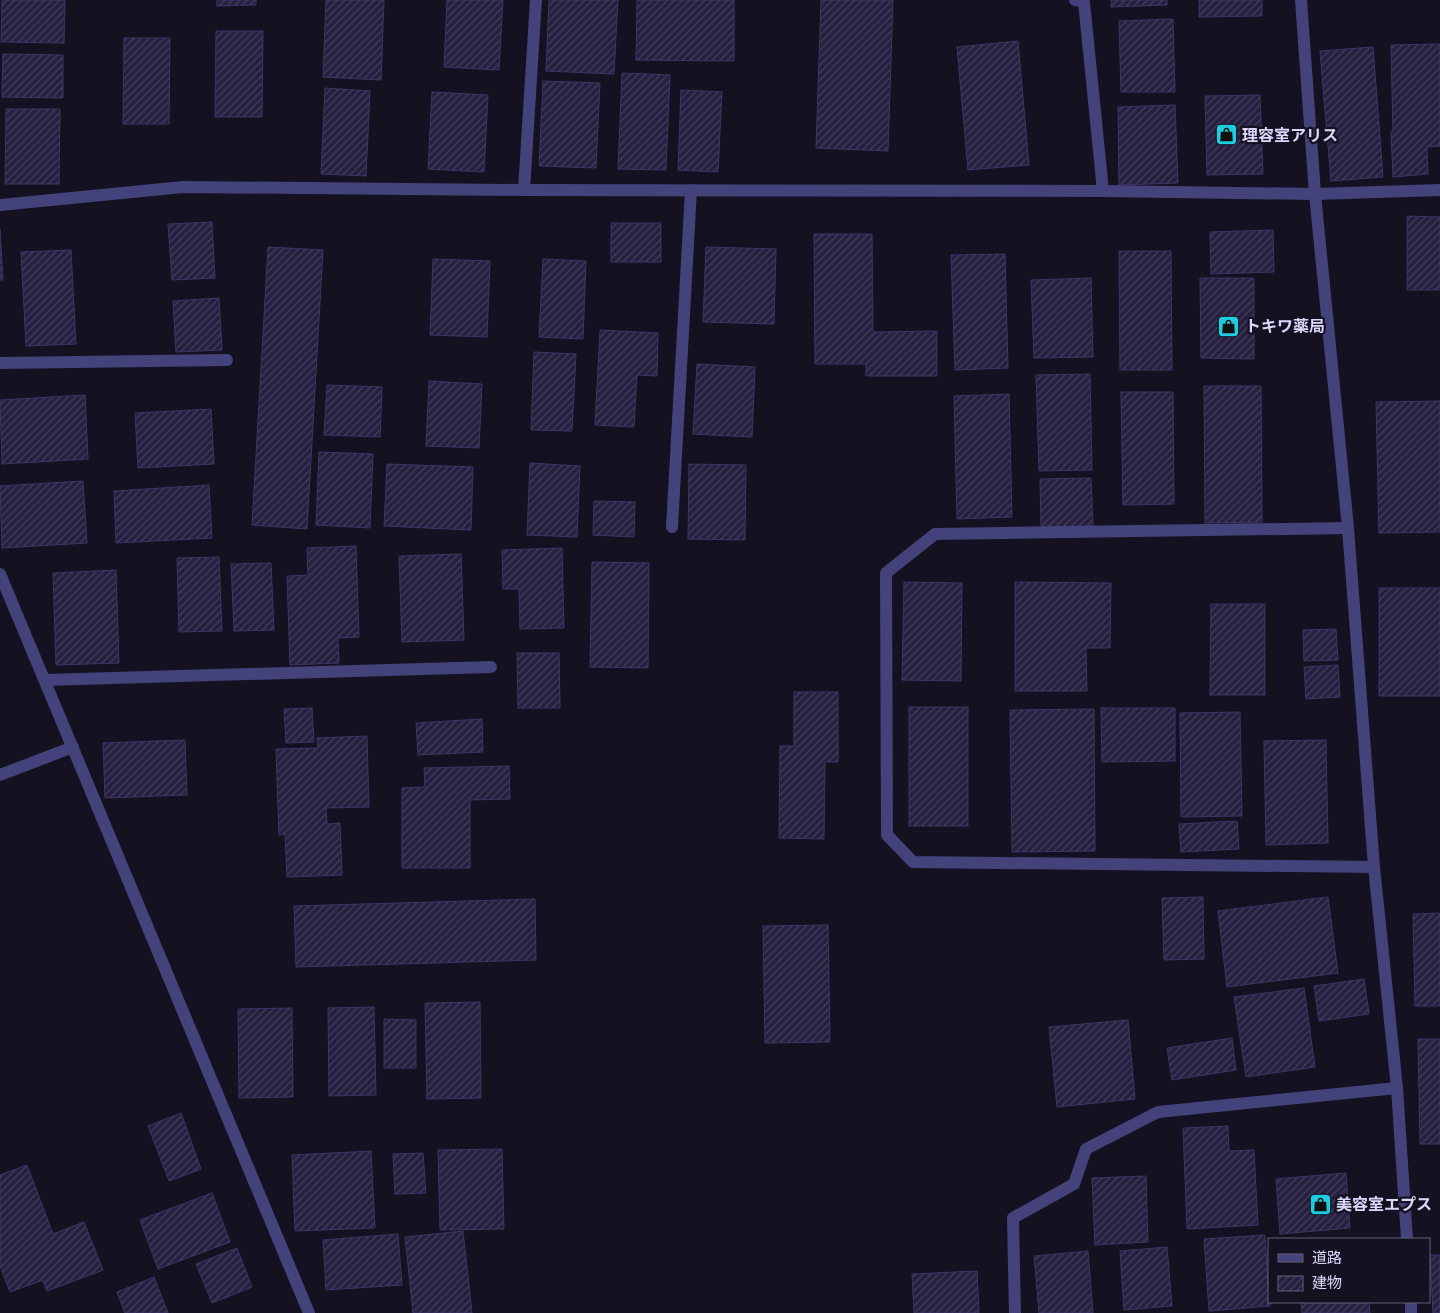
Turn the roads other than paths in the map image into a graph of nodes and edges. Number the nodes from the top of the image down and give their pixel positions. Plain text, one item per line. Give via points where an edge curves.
1 (536, 0) edge
2 (1075, 0) edge
3 (1301, 0) edge
4 (524, 190) junction
5 (691, 190) junction
6 (1440, 190) edge
7 (1103, 191) junction
8 (1316, 194) junction
9 (0, 205) edge
10 (227, 360) dead end
11 (0, 363) edge
12 (672, 526) dead end
13 (1348, 528) junction
14 (0, 574) edge
15 (491, 666) dead end
16 (45, 680) junction
17 (74, 748) junction
18 (0, 776) edge
19 (1374, 867) junction
20 (1397, 1088) junction
21 (1407, 1238) edge
22 (309, 1313) edge
23 (1015, 1313) edge

1 - 4 street
2 - 7 street via 1084,2
3 - 8 street
4 - 5 street
4 - 9 street via 183,187
5 - 7 street
5 - 12 street
6 - 8 street
7 - 8 street
8 - 13 street
10 - 11 street
13 - 19 street
13 - 19 street via 935,534 886,573 888,835 913,862
14 - 16 street
15 - 16 street
16 - 17 street
17 - 18 street
17 - 22 street
19 - 20 street
20 - 21 street
20 - 23 street via 1158,1112 1086,1149 1074,1184 1013,1218

